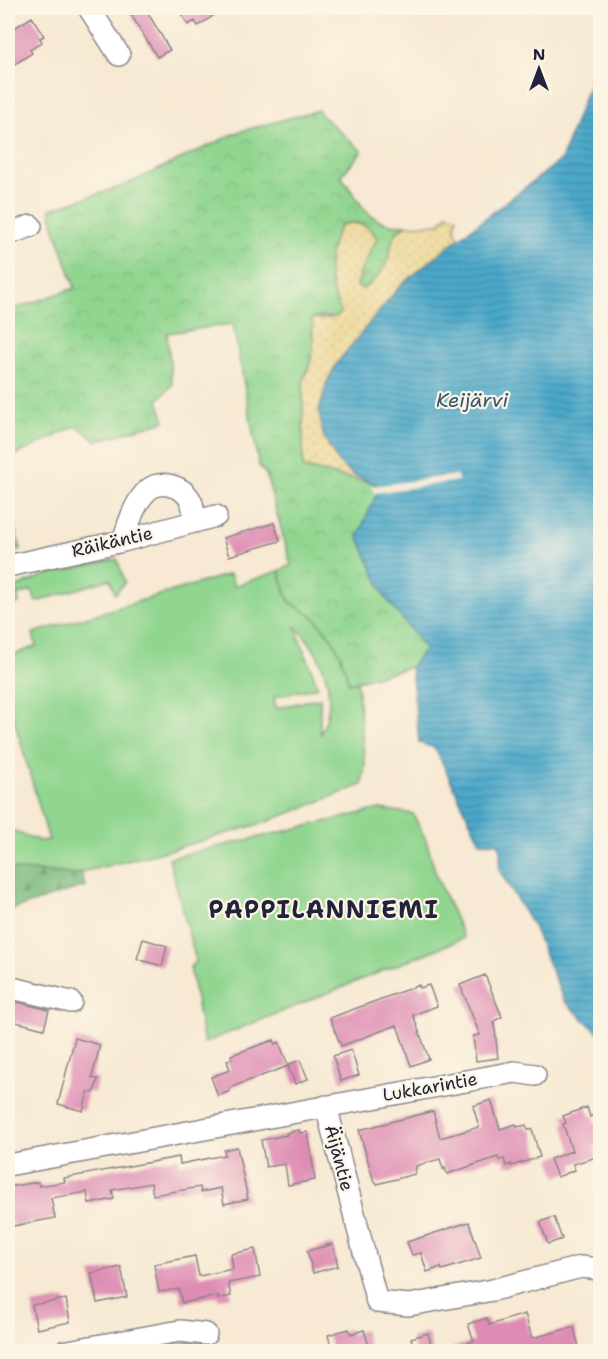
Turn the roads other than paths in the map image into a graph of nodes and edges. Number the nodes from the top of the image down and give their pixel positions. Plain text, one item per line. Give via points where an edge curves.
1 (89, 8) edge
2 (119, 55) dead end
3 (31, 226) dead end
4 (8, 234) edge
5 (216, 516) dead end
6 (194, 522) junction
7 (123, 541) junction
8 (8, 566) edge
9 (8, 987) edge
10 (71, 1002) dead end
11 (535, 1075) dead end
12 (326, 1106) junction
13 (8, 1165) edge
14 (600, 1269) edge
15 (206, 1334) dead end
16 (62, 1352) edge

1 - 2 street
3 - 4 street
5 - 6 street, Räikäntie
6 - 7 street, Räikäntie
6 - 7 street via 189,497 165,484 151,488 139,500
7 - 8 street, Räikäntie
9 - 10 street
11 - 12 street, Lukkarintie via 515,1072
12 - 13 street, Äijäntie
12 - 14 street, Äijäntie via 377,1302 409,1305 493,1290 581,1268
15 - 16 street via 180,1331

